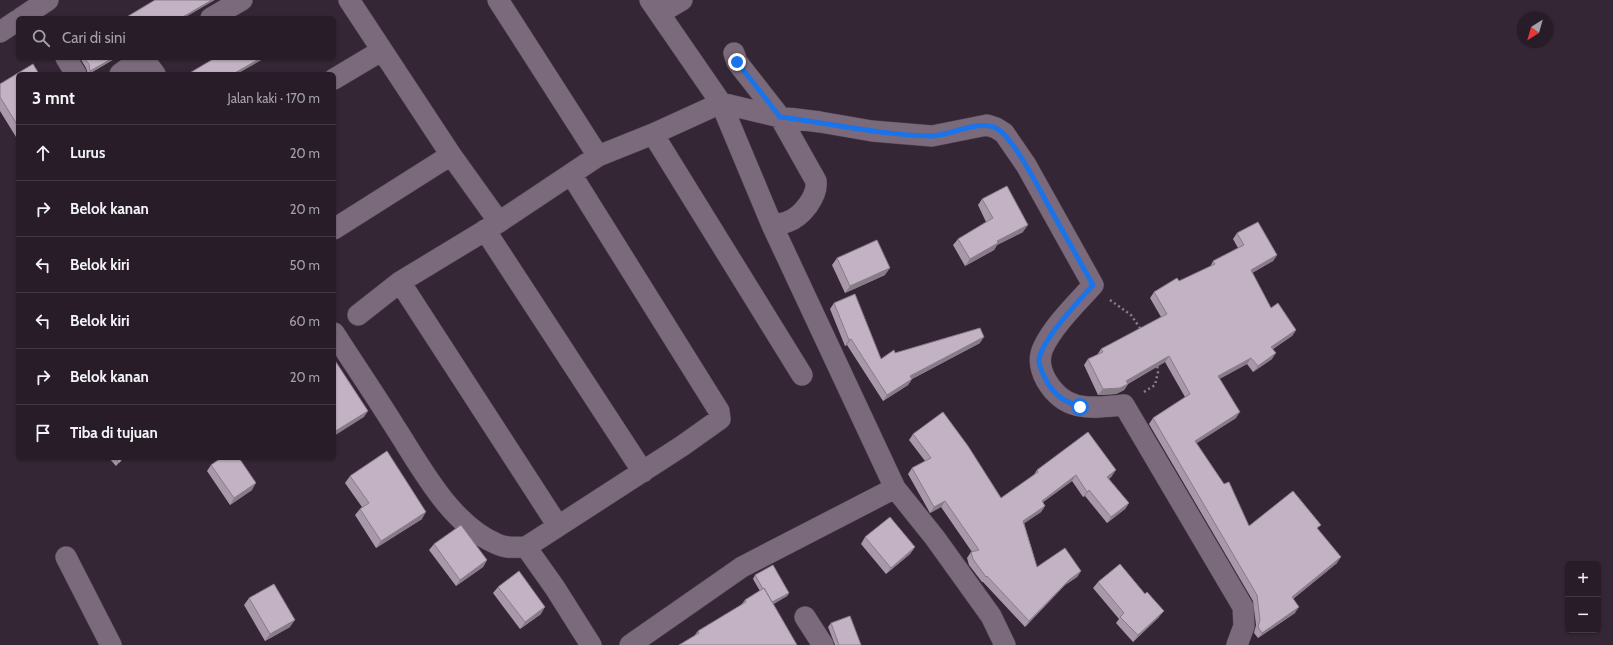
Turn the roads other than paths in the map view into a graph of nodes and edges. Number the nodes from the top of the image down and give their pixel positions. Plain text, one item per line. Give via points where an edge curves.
1 (242, 0) edge
2 (349, 0) edge
3 (498, 0) edge
4 (682, 0) edge
5 (655, 7) edge
6 (214, 16) edge
7 (16, 22) edge
8 (0, 32) edge
9 (381, 50) junction
10 (734, 53) dead end
11 (67, 60) edge
12 (140, 60) edge
13 (144, 60) edge
14 (75, 72) edge
15 (123, 72) edge
16 (154, 72) edge
17 (336, 78) edge
18 (721, 103) junction
19 (780, 117) junction
20 (653, 134) junction
21 (451, 155) junction
22 (598, 156) junction
23 (571, 174) junction
24 (772, 225) junction
25 (492, 226) junction
26 (336, 228) edge
27 (400, 282) junction
28 (358, 315) dead end
29 (336, 335) edge
30 (802, 375) dead end
31 (643, 472) junction
32 (895, 488) junction
33 (558, 526) junction
34 (526, 547) junction
35 (66, 557) dead end
36 (805, 617) dead end
37 (111, 645) edge
38 (591, 645) edge
39 (630, 645) edge
40 (823, 645) edge
41 (1005, 645) edge
42 (1237, 645) edge

1 - 6 street
2 - 9 street
3 - 22 street
4 - 5 street
5 - 18 street
7 - 8 street
9 - 17 street
9 - 21 street
10 - 19 street via 737,62
11 - 14 street
12 - 15 street
13 - 16 street
18 - 19 street
18 - 20 street
18 - 24 street
19 - 24 street via 817,187 799,215 787,222
19 - 42 street via 872,131 932,136 987,125 1004,134 1026,166 1093,285 1056,328 1043,348 1039,361 1043,374 1052,391 1074,405 1089,408 1124,405 1243,607 1244,626
20 - 22 street
20 - 30 street
21 - 25 street
21 - 26 street
22 - 23 street
23 - 25 street
23 - 31 street via 719,411 720,420
24 - 32 street
25 - 27 street
25 - 31 street
27 - 28 street
27 - 33 street
29 - 34 street via 432,484 451,509 470,528 496,544 508,548
31 - 33 street
32 - 39 street via 742,567
32 - 41 street via 991,616
33 - 34 street
34 - 38 street
35 - 37 street
36 - 40 street

